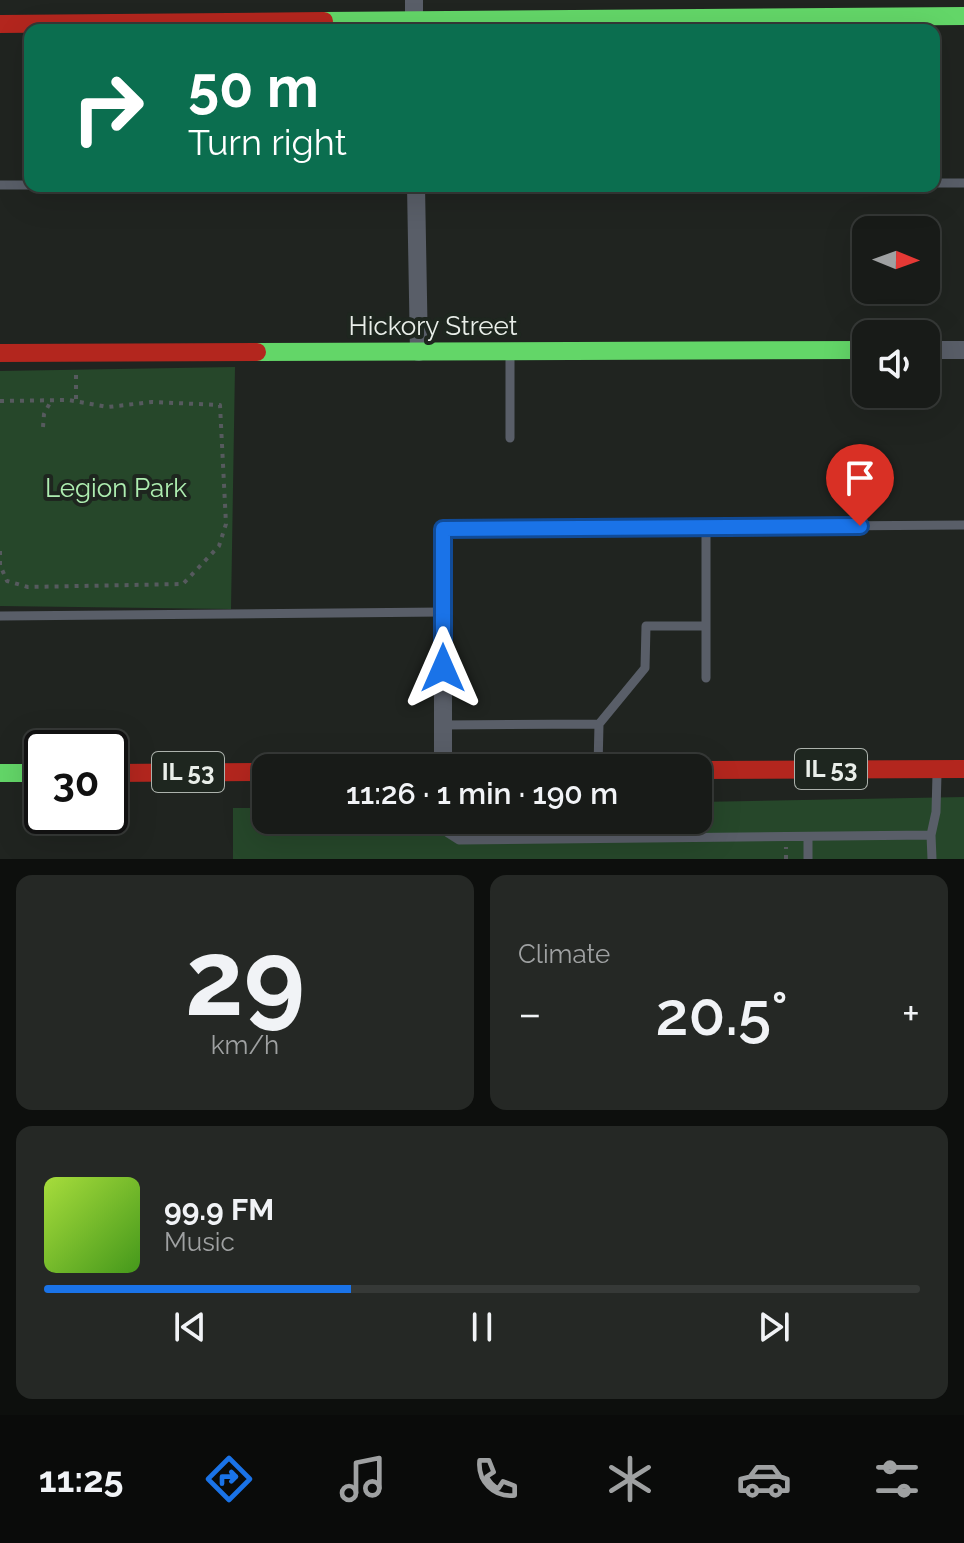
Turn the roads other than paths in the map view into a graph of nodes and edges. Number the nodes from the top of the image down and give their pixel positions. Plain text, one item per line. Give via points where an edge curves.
1 (414, 0) edge
2 (964, 16) edge
3 (0, 24) edge
4 (24, 24) edge
5 (414, 24) edge
6 (475, 24) edge
7 (940, 183) edge
8 (964, 183) edge
9 (0, 185) edge
10 (24, 185) edge
11 (416, 192) edge
12 (852, 350) edge
13 (940, 350) edge
14 (964, 350) edge
15 (419, 352) junction
16 (510, 352) junction
17 (0, 353) edge
18 (510, 438) dead end
19 (964, 525) edge
20 (443, 529) joint
21 (706, 529) junction
22 (443, 612) junction
23 (0, 616) edge
24 (706, 626) junction
25 (706, 678) dead end
26 (599, 724) junction
27 (443, 725) junction
28 (443, 754) edge
29 (598, 754) edge
30 (937, 769) junction
31 (964, 769) edge
32 (712, 770) edge
33 (252, 772) edge
34 (0, 773) edge
35 (24, 773) edge
36 (128, 773) edge
37 (450, 834) edge
38 (931, 835) junction
39 (808, 837) junction
40 (808, 859) edge
41 (932, 859) edge

1 - 5 street
2 - 6 street
3 - 4 street
7 - 8 lane
9 - 10 lane
11 - 15 street
12 - 16 street, Hickory Street
13 - 14 street
15 - 16 street, Hickory Street
15 - 17 street, Hickory Street
16 - 18 lane
19 - 21 lane
20 - 21 lane
20 - 22 street
21 - 24 lane
22 - 23 lane
22 - 27 street
24 - 25 lane
24 - 26 lane via 646,626 645,668
26 - 27 lane
26 - 29 lane
27 - 28 street
30 - 31 street, IL 53
30 - 32 street, IL 53
30 - 38 lane
33 - 36 street, IL 53
34 - 35 street
37 - 39 lane via 459,840
38 - 39 lane
38 - 41 lane
39 - 40 lane

